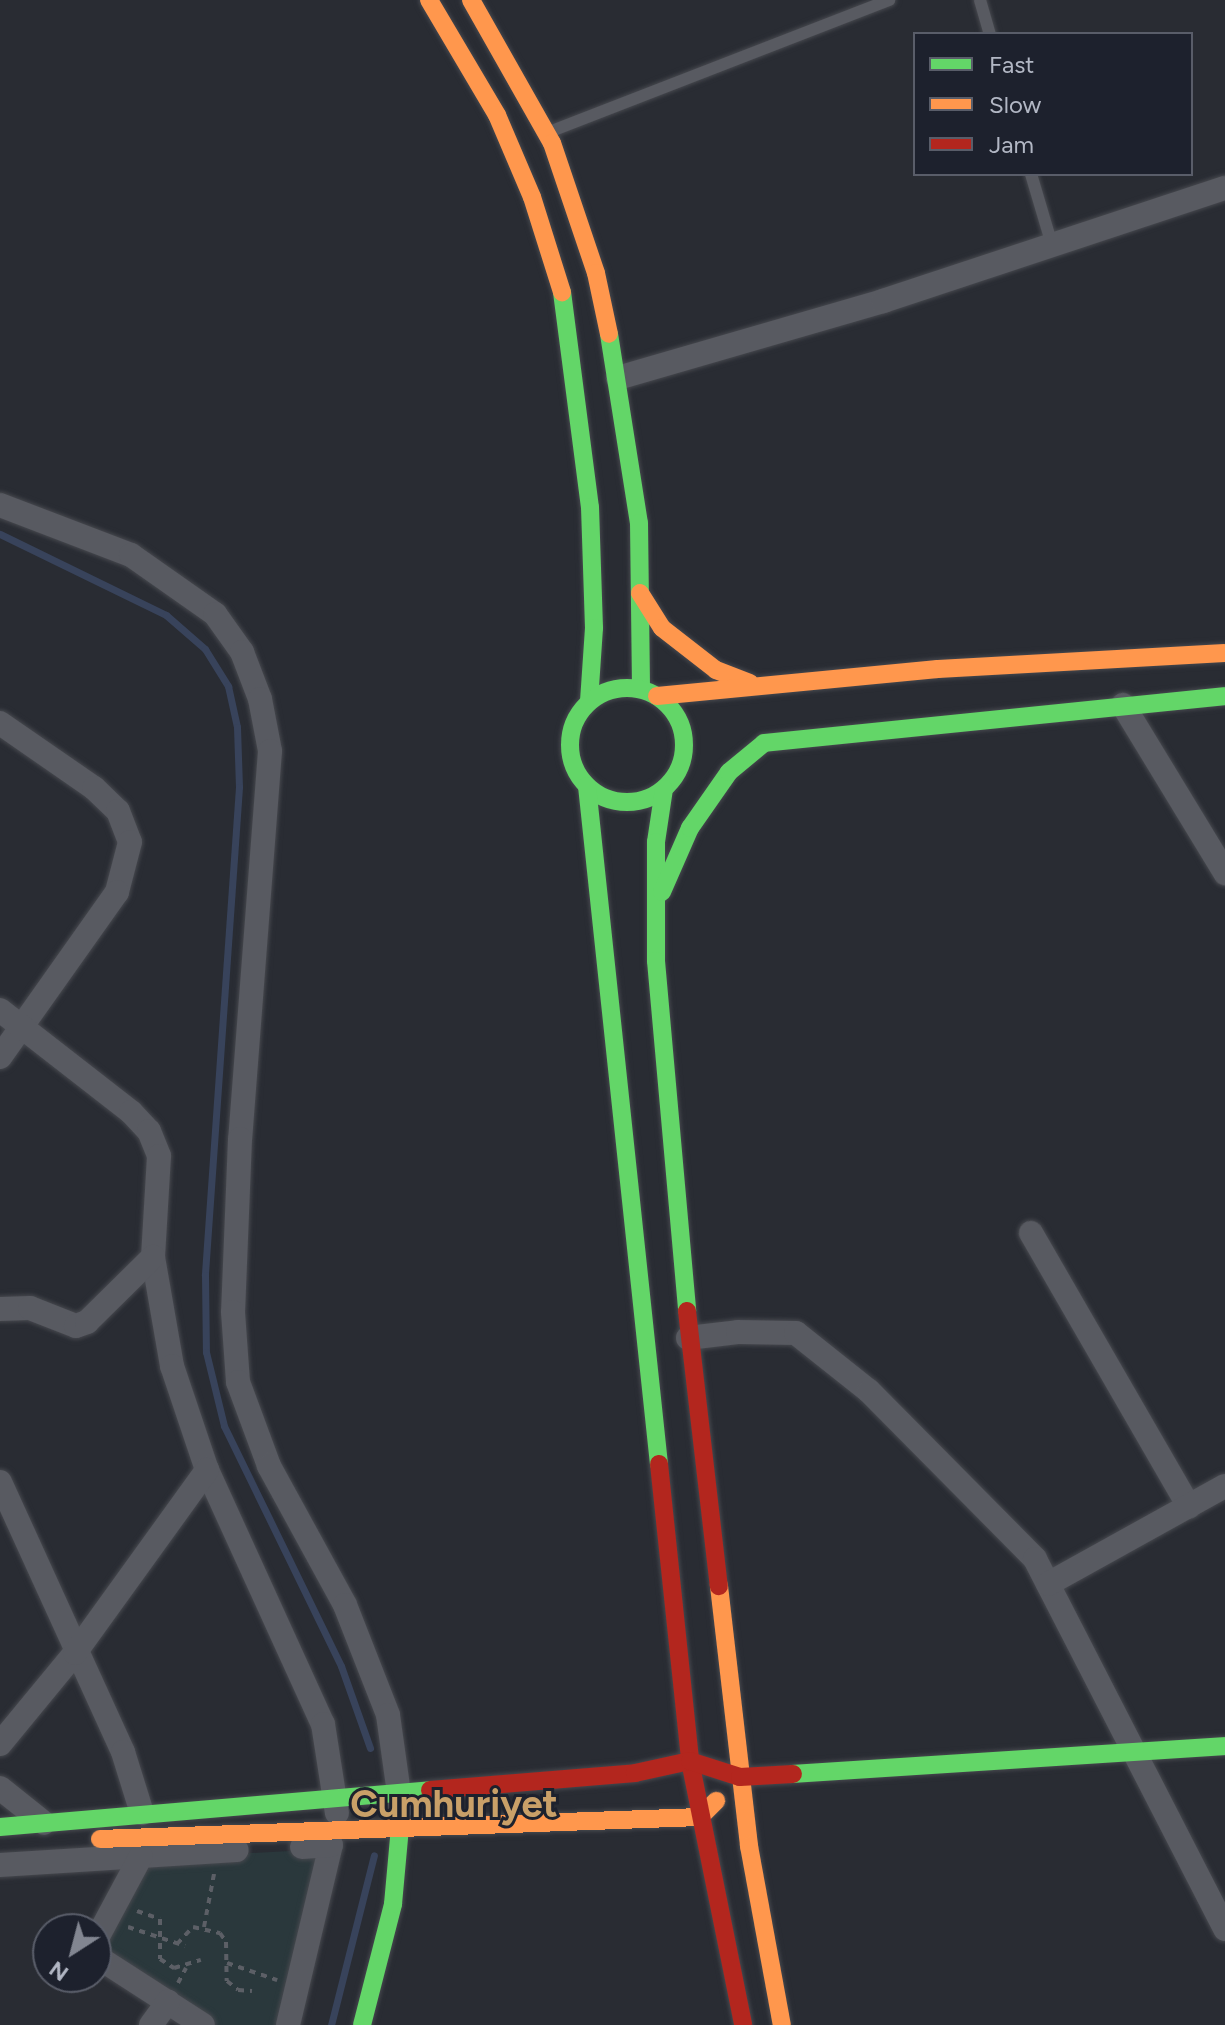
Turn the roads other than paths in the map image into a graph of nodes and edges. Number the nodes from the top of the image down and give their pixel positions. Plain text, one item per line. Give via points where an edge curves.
1 (429, 0) edge
2 (471, 0) edge
3 (889, 0) edge
4 (980, 0) edge
5 (989, 32) edge
6 (547, 133) junction
7 (1032, 176) edge
8 (1225, 188) edge
9 (1052, 245) junction
10 (618, 378) junction
11 (0, 505) edge
12 (640, 592) junction
13 (1225, 653) edge
14 (754, 685) junction
15 (649, 692) junction
16 (1225, 696) edge
17 (589, 702) junction
18 (1123, 705) junction
19 (0, 723) edge
20 (764, 743) junction
21 (679, 769) junction
22 (587, 786) junction
23 (664, 789) junction
24 (1225, 873) edge
25 (656, 907) junction
26 (0, 1010) edge
27 (22, 1027) junction
28 (0, 1057) edge
29 (1031, 1233) dead end
30 (153, 1257) junction
31 (0, 1309) edge
32 (688, 1338) junction
33 (207, 1470) junction
34 (0, 1482) edge
35 (1225, 1486) edge
36 (1189, 1507) junction
37 (1048, 1584) junction
38 (75, 1653) junction
39 (0, 1744) edge
40 (1225, 1746) edge
41 (1131, 1750) junction
42 (690, 1761) junction
43 (740, 1777) junction
44 (0, 1788) edge
45 (401, 1791) junction
46 (335, 1797) junction
47 (142, 1813) junction
48 (700, 1817) junction
49 (44, 1823) junction
50 (0, 1827) edge
51 (400, 1827) junction
52 (335, 1837) junction
53 (0, 1851) edge
54 (141, 1856) junction
55 (0, 1865) edge
56 (110, 1913) edge
57 (1225, 1929) edge
58 (112, 1966) edge
59 (168, 2002) junction
60 (151, 2025) edge
61 (203, 2025) edge
62 (288, 2025) edge
63 (362, 2025) edge
64 (743, 2025) edge
65 (782, 2025) edge

1 - 17 main road via 497,115 532,197 562,291 590,507 594,628
2 - 6 main road
3 - 6 lane
4 - 5 lane
6 - 10 main road via 596,273
7 - 9 lane
8 - 9 street
9 - 10 street via 883,301
10 - 12 main road via 639,523
11 - 45 street via 131,555 215,614 242,652 260,699 270,751 240,1139 233,1312 238,1382 269,1466 345,1605 388,1715
12 - 14 main road via 662,628 716,670
12 - 15 main road
13 - 14 main road
14 - 15 main road
15 - 17 main road via 605,692
15 - 21 main road via 679,720 684,753
16 - 18 main road
17 - 22 main road via 571,734 570,753
18 - 20 main road
18 - 24 street
19 - 27 street via 94,788 118,811 130,842 117,892
20 - 21 main road
20 - 25 main road via 729,772 690,828
21 - 23 main road
22 - 23 main road via 608,798 633,802
22 - 42 main road
23 - 25 main road via 656,842
25 - 32 main road via 671,1173
26 - 27 street
27 - 28 street
27 - 30 street via 149,1131 159,1156
29 - 36 street
30 - 31 street via 87,1322 76,1326 30,1308
30 - 33 street via 172,1366
32 - 37 street via 796,1333 869,1391 967,1486 1035,1559
32 - 43 main road
33 - 38 street
33 - 46 street via 323,1724
34 - 38 street
35 - 36 street
36 - 37 street
37 - 41 street
38 - 39 street
38 - 47 street via 123,1752
40 - 41 main road
41 - 43 main road
41 - 57 street
42 - 43 main road
42 - 45 main road via 635,1773
42 - 48 main road
43 - 48 main road
43 - 65 main road
44 - 49 street
45 - 46 main road
45 - 51 street
46 - 47 main road
46 - 52 street
47 - 49 main road
48 - 51 main road
48 - 64 main road
49 - 50 main road
51 - 52 main road
51 - 63 main road via 393,1904
52 - 53 main road via 140,1836
52 - 54 street
52 - 62 street
54 - 55 street
54 - 56 street
58 - 59 street
59 - 60 street
59 - 61 street

